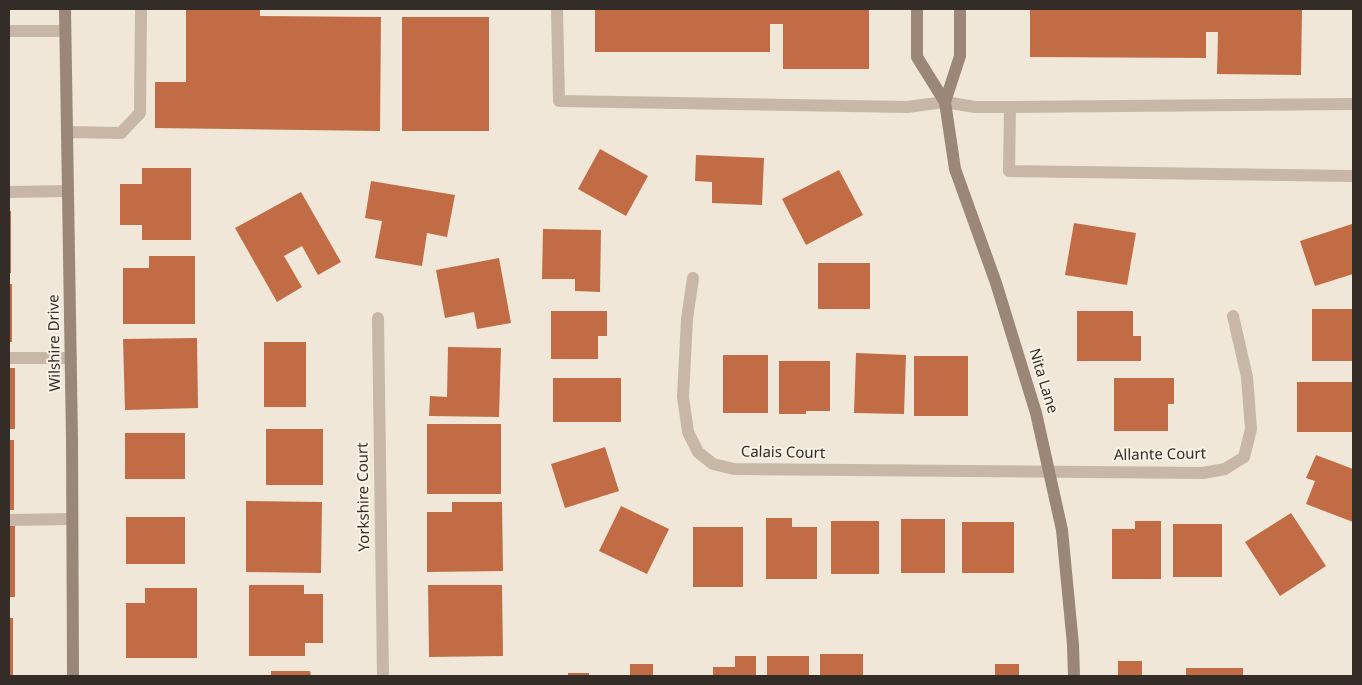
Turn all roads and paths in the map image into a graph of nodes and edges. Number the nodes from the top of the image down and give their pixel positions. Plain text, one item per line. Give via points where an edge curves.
1 (65, 9) edge
2 (141, 9) edge
3 (557, 9) edge
4 (917, 9) edge
5 (960, 9) edge
6 (9, 31) edge
7 (65, 31) junction
8 (945, 102) junction
9 (1353, 104) edge
10 (1010, 107) junction
11 (67, 132) junction
12 (1353, 176) edge
13 (68, 191) junction
14 (9, 192) edge
15 (693, 278) dead end
16 (1233, 316) dead end
17 (378, 318) dead end
18 (9, 358) edge
19 (71, 358) junction
20 (1050, 472) junction
21 (9, 520) edge
22 (72, 520) junction
23 (73, 676) edge
24 (383, 676) edge
25 (1074, 676) edge

1 - 7 street, Wilshire Drive
2 - 11 street via 140,113 121,133
3 - 8 street via 559,101 907,107
4 - 8 street, Nita Lane via 917,57
5 - 8 street, Nita Lane via 960,56
6 - 7 street
7 - 11 street, Wilshire Drive
8 - 10 street via 975,107
8 - 20 street, Nita Lane via 955,169 996,283 1036,412
9 - 10 street
10 - 12 street via 1009,171
11 - 13 street, Wilshire Drive
13 - 14 street
13 - 19 street, Wilshire Drive
15 - 20 street, Calais Court via 687,319 683,397 688,432 698,452 714,464 734,469
16 - 20 street, Allante Court via 1247,377 1251,429 1244,457 1225,469 1203,473
17 - 24 street, Yorkshire Court
18 - 19 street
19 - 22 street, Wilshire Drive
20 - 25 street, Nita Lane via 1062,530
21 - 22 street
22 - 23 street, Wilshire Drive

